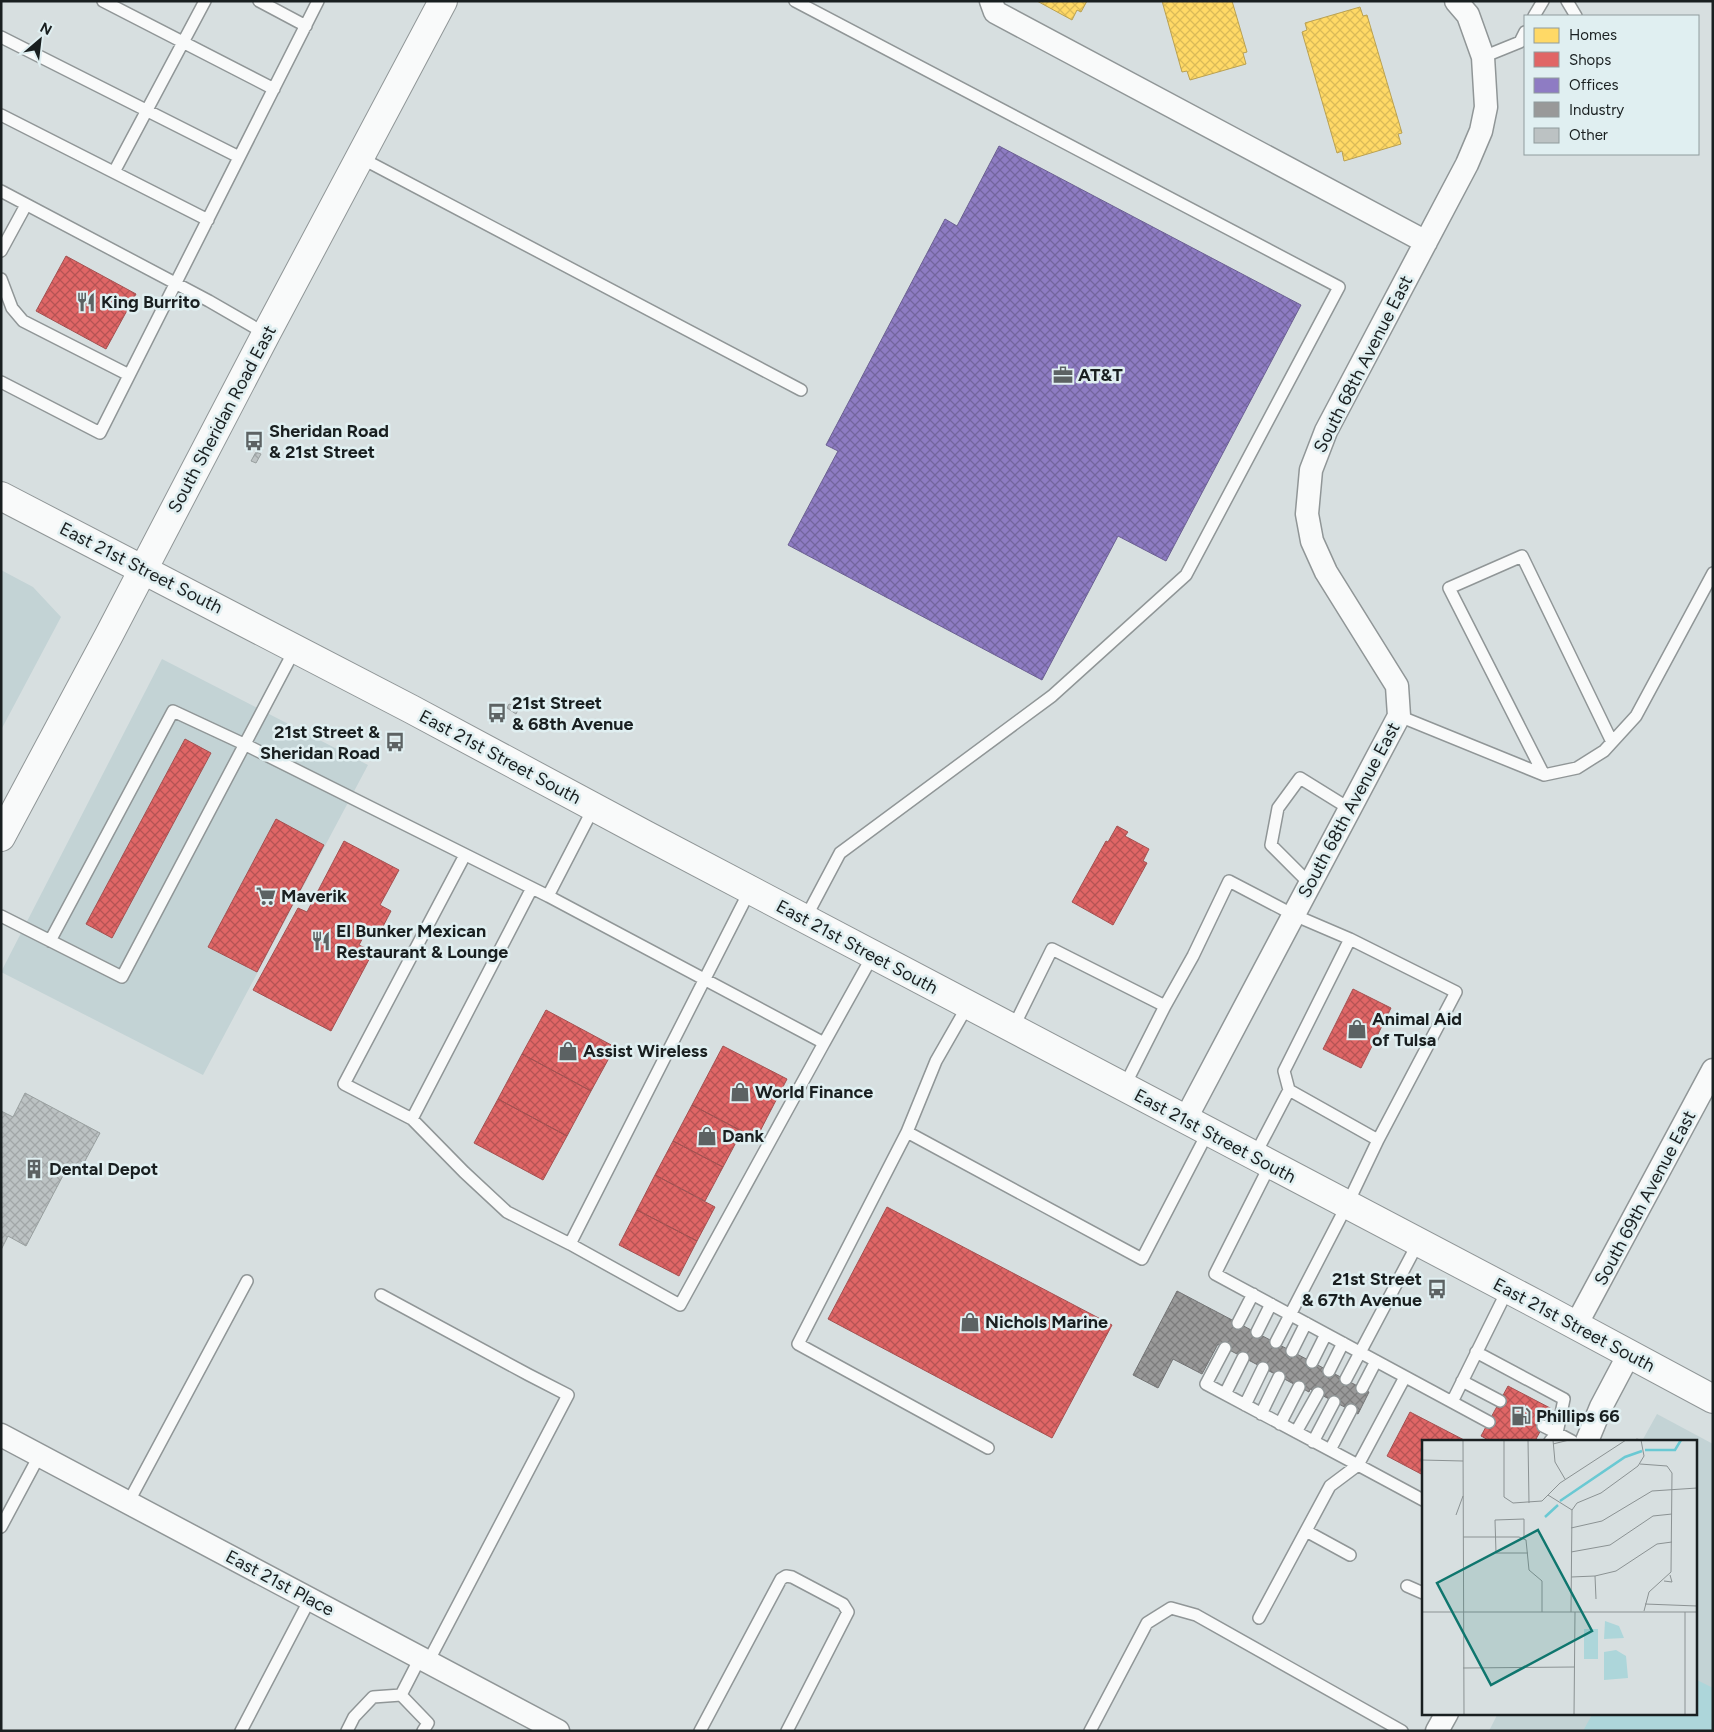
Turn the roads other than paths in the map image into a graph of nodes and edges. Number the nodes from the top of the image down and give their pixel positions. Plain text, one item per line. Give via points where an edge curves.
1 (102, 1) edge
2 (205, 1) edge
3 (259, 1) edge
4 (318, 1) edge
5 (443, 1) edge
6 (795, 1) edge
7 (991, 1) edge
8 (1543, 1) edge
9 (1567, 1) edge
10 (1466, 6) edge
11 (1535, 15) edge
12 (1575, 15) edge
13 (306, 26) junction
14 (1524, 34) edge
15 (1, 37) edge
16 (183, 43) junction
17 (1483, 57) junction
18 (274, 89) junction
19 (146, 111) junction
20 (1, 115) edge
21 (240, 157) junction
22 (361, 158) junction
23 (114, 172) junction
24 (1, 192) edge
25 (26, 205) junction
26 (208, 220) junction
27 (1426, 242) junction
28 (1, 251) edge
29 (1, 279) edge
30 (176, 283) junction
31 (266, 334) junction
32 (129, 375) junction
33 (1, 382) edge
34 (801, 390) dead end
35 (1, 496) edge
36 (142, 569) junction
37 (1713, 573) edge
38 (295, 649) junction
39 (1399, 716) junction
40 (1612, 742) junction
41 (246, 744) junction
42 (1544, 774) junction
43 (594, 807) junction
44 (1350, 809) junction
45 (1, 837) edge
46 (465, 855) junction
47 (1310, 884) junction
48 (532, 888) junction
49 (750, 890) junction
50 (548, 896) junction
51 (1294, 915) junction
52 (1, 916) edge
53 (805, 919) junction
54 (1350, 939) junction
55 (50, 941) junction
56 (874, 955) junction
57 (703, 979) junction
58 (968, 1005) junction
59 (1165, 1006) junction
60 (1012, 1029) junction
61 (824, 1043) junction
62 (1713, 1070) edge
63 (1124, 1088) junction
64 (1289, 1090) junction
65 (412, 1119) junction
66 (1196, 1126) junction
67 (907, 1132) junction
68 (1378, 1140) junction
69 (1262, 1161) junction
70 (1347, 1205) junction
71 (1418, 1243) junction
72 (570, 1244) junction
73 (247, 1281) dead end
74 (1508, 1290) junction
75 (1252, 1294) junction
76 (381, 1295) dead end
77 (1271, 1304) junction
78 (1290, 1315) junction
79 (1238, 1323) dead end
80 (1306, 1323) junction
81 (1576, 1325) junction
82 (1257, 1332) dead end
83 (1326, 1334) junction
84 (1276, 1342) dead end
85 (1343, 1343) junction
86 (1225, 1348) dead end
87 (1292, 1351) dead end
88 (1360, 1352) junction
89 (1476, 1352) junction
90 (1629, 1354) junction
91 (1244, 1358) dead end
92 (1376, 1361) junction
93 (1312, 1362) dead end
94 (1263, 1368) dead end
95 (1329, 1370) dead end
96 (1279, 1377) dead end
97 (1405, 1377) junction
98 (1346, 1380) dead end
99 (1462, 1381) junction
100 (1299, 1387) dead end
101 (1362, 1388) dead end
102 (1318, 1393) dead end
103 (1225, 1394) junction
104 (1713, 1399) edge
105 (1500, 1401) dead end
106 (1334, 1402) dead end
107 (1452, 1402) junction
108 (1245, 1405) junction
109 (1351, 1410) dead end
110 (1261, 1414) junction
111 (1489, 1422) dead end
112 (1280, 1424) junction
113 (1543, 1426) dead end
114 (1296, 1432) junction
115 (1, 1435) edge
116 (1553, 1437) edge
117 (1567, 1440) edge
118 (1587, 1440) edge
119 (1314, 1442) junction
120 (988, 1448) dead end
121 (1330, 1450) junction
122 (39, 1456) junction
123 (1358, 1465) junction
124 (1422, 1499) edge
125 (128, 1503) junction
126 (1, 1527) edge
127 (1306, 1531) junction
128 (1350, 1555) dead end
129 (1408, 1586) dead end
130 (1422, 1593) edge
131 (310, 1599) junction
132 (1259, 1618) dead end
133 (424, 1660) junction
134 (401, 1695) junction
135 (1446, 1714) edge
136 (241, 1731) edge
137 (347, 1731) edge
138 (424, 1731) edge
139 (558, 1731) edge
140 (700, 1731) edge
141 (787, 1731) edge
142 (1090, 1731) edge
143 (1402, 1731) edge
144 (1437, 1731) edge

1 - 16 lane
2 - 16 lane
3 - 13 lane
4 - 13 lane
5 - 22 main road, South Sheridan Road East
6 - 53 lane via 1339,287 1186,575 1052,696 840,852
7 - 27 street via 994,12
8 - 11 lane
9 - 12 lane
10 - 17 street, South 68th Avenue East
13 - 18 lane
14 - 17 lane via 1520,42
15 - 19 lane
16 - 18 lane
16 - 19 lane
17 - 27 street, South 68th Avenue East via 1486,107 1481,131
18 - 21 lane
19 - 21 lane
19 - 23 lane
20 - 23 lane
21 - 26 lane
22 - 31 main road, South Sheridan Road East
22 - 34 lane
23 - 26 lane
24 - 25 lane
25 - 28 lane
25 - 30 lane
26 - 30 lane
27 - 39 street, South 68th Avenue East via 1326,432 1311,470 1306,514 1312,541 1326,572 1397,686
29 - 32 lane via 12,308 23,321
30 - 31 lane
30 - 32 lane
31 - 36 main road, South Sheridan Road East
32 - 33 lane via 100,433
35 - 36 main road, East 21st Street South
36 - 38 main road, East 21st Street South
36 - 45 main road, South Sheridan Road East
37 - 40 lane via 1636,716
38 - 41 lane
38 - 43 main road, East 21st Street South
39 - 42 lane
39 - 44 street, South 68th Avenue East
40 - 42 lane via 1577,768
40 - 42 lane via 1522,556 1449,588
41 - 46 lane
41 - 55 lane via 173,711
41 - 55 lane via 122,977
43 - 49 main road, East 21st Street South
43 - 50 lane
44 - 47 street, South 68th Avenue East
44 - 47 lane via 1300,778 1278,808 1271,845
46 - 48 lane
46 - 65 lane via 344,1084
47 - 51 street, South 68th Avenue East
48 - 50 lane
48 - 65 lane
49 - 53 main road, East 21st Street South
49 - 57 lane
50 - 57 lane
51 - 54 lane
51 - 59 lane via 1229,881
51 - 66 street, South 68th Avenue East
52 - 55 lane
53 - 56 main road, East 21st Street South
54 - 64 lane via 1284,1071
54 - 68 lane via 1456,992
56 - 58 main road, East 21st Street South
56 - 61 lane
57 - 61 lane
57 - 72 lane
58 - 60 main road, East 21st Street South
58 - 67 lane via 936,1061
59 - 60 lane via 1052,949
59 - 63 lane
60 - 63 main road, East 21st Street South
61 - 72 lane via 680,1305
62 - 81 street, South 69th Avenue East
63 - 66 main road, East 21st Street South
64 - 68 lane
64 - 69 lane
65 - 72 lane via 507,1212
66 - 67 lane via 1142,1259
66 - 69 main road, East 21st Street South
67 - 120 lane via 798,1344
68 - 70 lane
69 - 70 main road, East 21st Street South
69 - 75 lane via 1215,1274
70 - 71 main road, East 21st Street South
70 - 78 lane
71 - 74 main road, East 21st Street South
71 - 88 lane
73 - 125 lane
74 - 81 main road, East 21st Street South
74 - 89 lane
75 - 77 lane
75 - 79 lane
76 - 133 lane via 568,1394
77 - 78 lane
77 - 82 lane
78 - 80 lane
78 - 84 lane
80 - 83 lane
80 - 87 lane
81 - 90 main road, East 21st Street South
83 - 85 lane
83 - 93 lane
85 - 88 lane
85 - 95 lane
86 - 103 lane via 1206,1384
88 - 92 lane
88 - 98 lane
89 - 99 lane
89 - 116 lane via 1564,1399
90 - 104 main road, East 21st Street South
90 - 118 street
91 - 103 lane
92 - 97 lane
92 - 101 lane
94 - 108 lane
96 - 110 lane
97 - 107 lane
97 - 123 lane
99 - 105 lane
99 - 107 lane
100 - 112 lane
102 - 114 lane
103 - 108 lane
106 - 119 lane
107 - 111 lane
108 - 110 lane
109 - 121 lane
110 - 112 lane
112 - 114 lane
113 - 116 lane
114 - 119 lane
115 - 122 street, East 21st Place
116 - 117 lane
119 - 121 lane
121 - 123 lane
122 - 125 street, East 21st Place
122 - 126 lane
123 - 124 lane
123 - 127 lane via 1330,1486
125 - 131 street, East 21st Place
127 - 128 lane
127 - 132 lane
129 - 130 lane
131 - 133 street, East 21st Place
131 - 136 lane
133 - 134 lane
133 - 139 street, East 21st Place
134 - 137 lane via 373,1697 354,1717
134 - 138 lane via 428,1722
135 - 144 street
140 - 141 lane via 781,1579 786,1576 844,1604 848,1612
142 - 143 lane via 1147,1623 1171,1608 1196,1615

